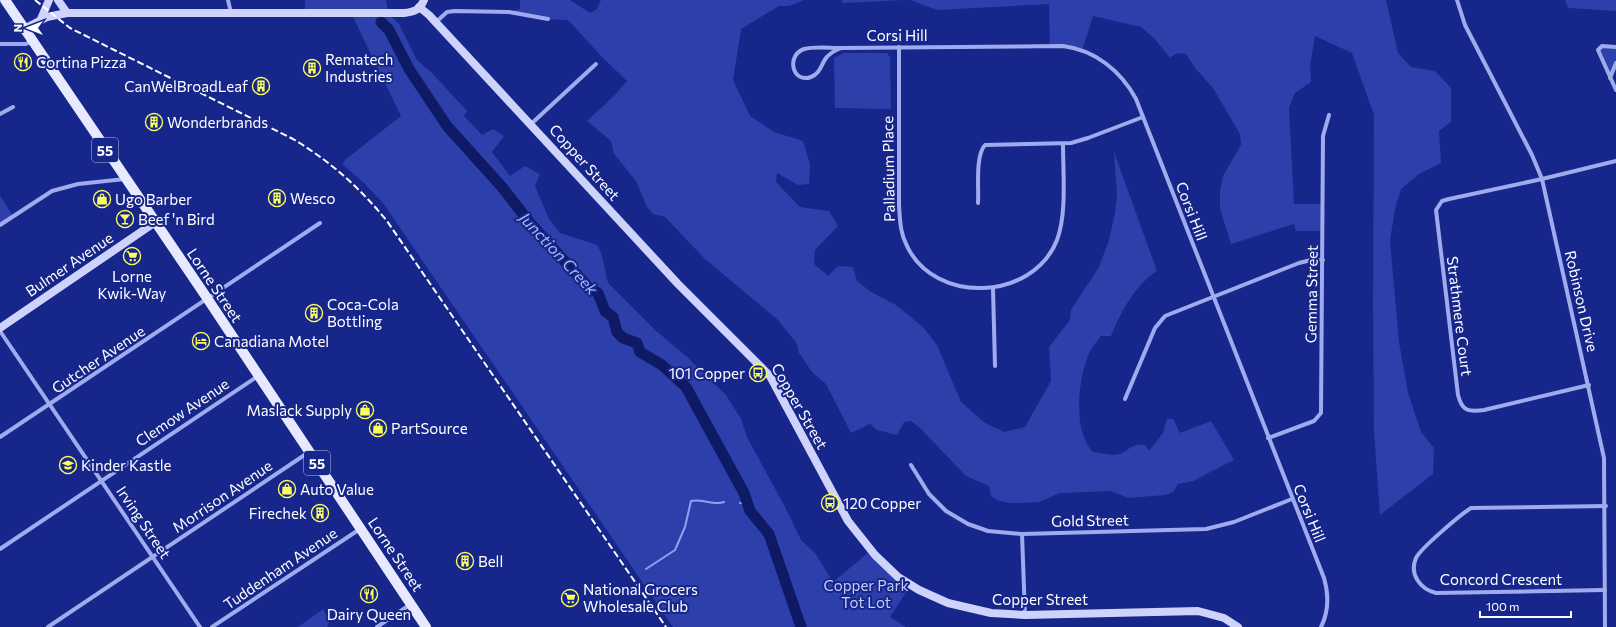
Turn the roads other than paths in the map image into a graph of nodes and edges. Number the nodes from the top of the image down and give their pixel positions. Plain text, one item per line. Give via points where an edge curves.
1 (5, 0) edge
2 (49, 0) edge
3 (58, 0) edge
4 (228, 0) edge
5 (1458, 0) edge
6 (422, 4) edge
7 (67, 13) junction
8 (231, 13) junction
9 (41, 19) junction
10 (548, 19) dead end
11 (436, 22) junction
12 (24, 29) junction
13 (32, 40) junction
14 (0, 44) edge
15 (899, 47) junction
16 (1616, 47) edge
17 (841, 48) junction
18 (1616, 63) edge
19 (596, 64) dead end
20 (1610, 78) junction
21 (1616, 90) edge
22 (13, 106) dead end
23 (0, 114) edge
24 (1329, 116) dead end
25 (1143, 117) junction
26 (531, 124) junction
27 (1063, 144) junction
28 (1616, 161) edge
29 (125, 179) junction
30 (1542, 179) junction
31 (978, 203) dead end
32 (154, 222) junction
33 (320, 223) dead end
34 (0, 225) edge
35 (1323, 260) junction
36 (994, 288) junction
37 (1213, 297) junction
38 (207, 298) junction
39 (0, 330) edge
40 (995, 366) dead end
41 (259, 376) junction
42 (1589, 385) junction
43 (1125, 399) dead end
44 (50, 405) junction
45 (0, 437) edge
46 (1268, 438) junction
47 (310, 452) junction
48 (911, 465) dead end
49 (102, 480) junction
50 (1292, 499) junction
51 (1606, 506) junction
52 (361, 529) junction
53 (1022, 534) junction
54 (0, 549) edge
55 (152, 557) junction
56 (1605, 590) junction
57 (411, 604) junction
58 (1024, 615) junction
59 (48, 627) edge
60 (200, 627) edge
61 (212, 627) edge
62 (377, 627) edge
63 (426, 627) edge
64 (1238, 627) edge
65 (1321, 627) edge
66 (1605, 627) edge

1 - 12 main road, Lorne Street / 55
2 - 9 street
3 - 7 street
4 - 8 street
5 - 30 street, Robinson Drive via 1465,26
6 - 8 street via 415,11 404,13
6 - 11 street, Copper Street
7 - 8 street
7 - 9 street
9 - 12 street
10 - 11 street via 509,12 455,11 447,12
11 - 26 street, Copper Street
12 - 13 main road, Lorne Street / 55
13 - 14 street via 26,44
13 - 29 main road, Lorne Street / 55
15 - 17 street, Corsi Hill
15 - 25 street, Corsi Hill via 1059,46 1077,49 1098,58 1118,74 1132,92
15 - 36 street, Palladium Place via 900,230 907,247 917,261 932,274 961,286
16 - 20 street via 1602,46 1598,50
17 - 17 street, Corsi Hill via 829,55 811,78 801,78 794,71 793,62 802,50
18 - 20 street
19 - 26 street
20 - 21 street
22 - 23 street
24 - 35 street, Gemma Street via 1323,136
25 - 27 street via 1088,138
25 - 37 street, Corsi Hill
26 - 58 street, Copper Street via 678,284 770,376 848,520 886,566 919,590 948,604 976,611
27 - 31 street via 985,145 981,149 979,159
27 - 36 street, Palladium Place via 1062,222 1056,241 1046,260 1034,271 1010,284
28 - 30 street, Strathmere Court
29 - 32 main road, Lorne Street / 55
29 - 34 street via 78,184 52,191
30 - 42 street, Robinson Drive
30 - 42 street, Strathmere Court via 1442,201 1436,210 1460,404 1470,411 1484,410
32 - 38 main road, Lorne Street / 55
32 - 39 street, Bulmer Avenue
33 - 38 street, Gutcher Avenue
35 - 37 street via 1299,263
35 - 46 street, Gemma Street via 1321,413 1314,421
36 - 40 street
37 - 43 street via 1162,318 1155,328
37 - 46 street, Corsi Hill
38 - 41 main road, Lorne Street / 55
38 - 44 street, Gutcher Avenue
39 - 44 street, Irving Street
41 - 47 main road, Lorne Street / 55
41 - 49 street, Clemow Avenue
42 - 51 street, Robinson Drive via 1604,458
44 - 45 street, Gutcher Avenue
44 - 49 street, Irving Street
46 - 50 street, Corsi Hill
47 - 52 main road, Lorne Street / 55
47 - 55 street, Morrison Avenue
48 - 53 street, Gold Street via 934,500 954,516 988,531
49 - 54 street, Clemow Avenue
49 - 55 street, Irving Street
50 - 53 street, Gold Street via 1234,522 1206,529
50 - 65 street, Corsi Hill via 1327,590 1327,608
51 - 56 street, Robinson Drive
51 - 56 street, Concord Crescent via 1471,508 1419,553 1415,568 1420,585 1436,593
52 - 57 main road, Lorne Street / 55
52 - 61 street, Tuddenham Avenue
53 - 58 street
55 - 59 street, Morrison Avenue
55 - 60 street, Irving Street
56 - 66 street, Robinson Drive
57 - 62 street
57 - 63 main road, Lorne Street / 55
58 - 64 street, Copper Street via 1198,611 1224,618

